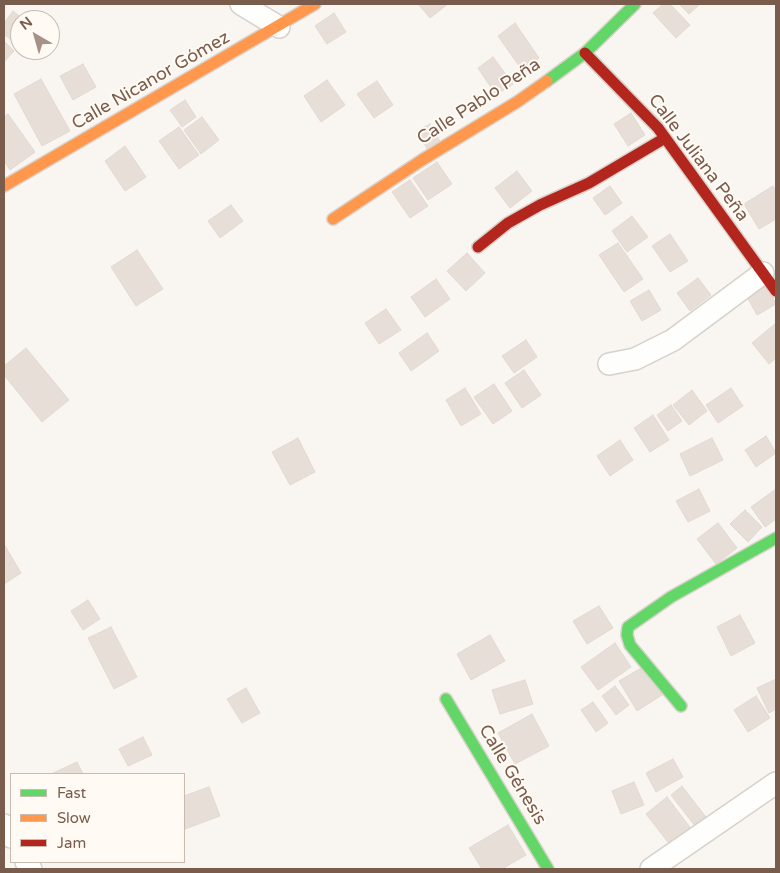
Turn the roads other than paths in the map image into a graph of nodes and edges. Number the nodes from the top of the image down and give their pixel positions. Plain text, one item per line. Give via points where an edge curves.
1 (241, 4) edge
2 (314, 4) edge
3 (636, 4) edge
4 (279, 27) junction
5 (585, 53) junction
6 (665, 138) junction
7 (4, 186) edge
8 (333, 219) dead end
9 (478, 247) dead end
10 (763, 273) junction
11 (776, 291) edge
12 (609, 364) dead end
13 (776, 538) edge
14 (446, 699) dead end
15 (681, 706) dead end
16 (776, 783) edge
17 (548, 869) edge
18 (651, 869) edge

1 - 4 street
2 - 4 street, Calle Nicanor Gómez
3 - 5 street, Calle Pablo Peña
4 - 7 street, Calle Nicanor Gómez
5 - 6 street, Calle Juliana Peña
5 - 8 street, Calle Pablo Peña via 517,102
6 - 9 street via 589,183 508,223
6 - 10 street, Calle Juliana Peña
10 - 11 street, Calle Juliana Peña
10 - 12 street via 672,340 635,359
13 - 15 street via 671,598 628,627 630,645
14 - 17 street, Calle Génesis
16 - 18 street

